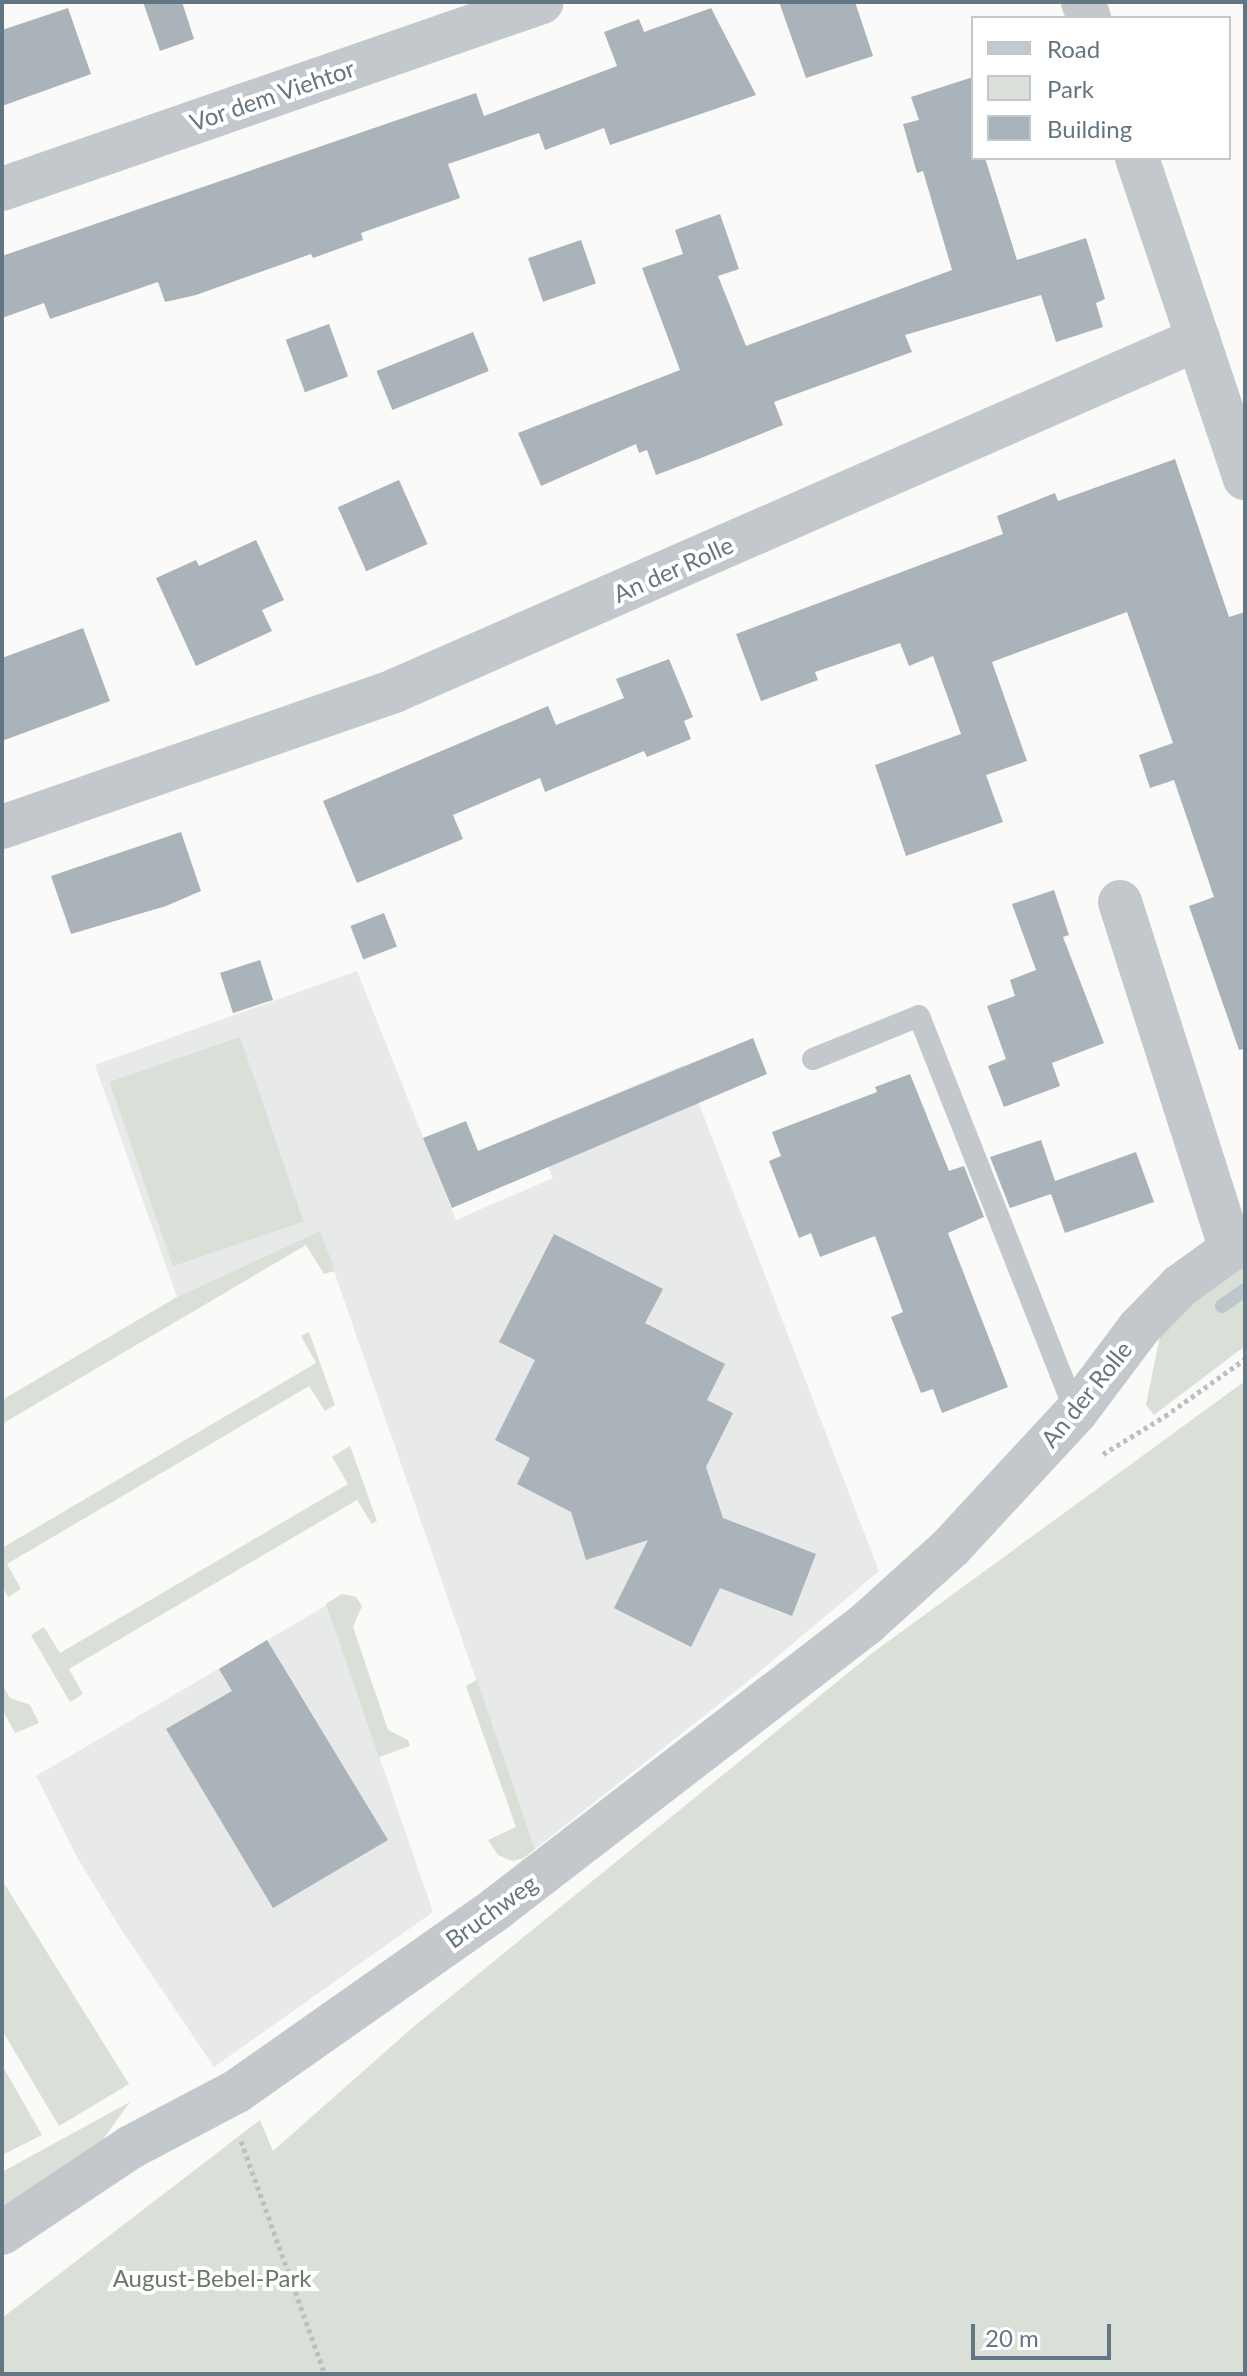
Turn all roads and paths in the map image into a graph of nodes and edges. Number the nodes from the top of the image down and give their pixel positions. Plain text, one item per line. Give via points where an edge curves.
1 (542, 2) edge
2 (1138, 160) edge
3 (2, 189) edge
4 (1198, 339) junction
5 (1245, 478) edge
6 (2, 827) edge
7 (1120, 902) dead end
8 (813, 1059) dead end
9 (1238, 1245) edge
10 (1076, 1412) junction
11 (951, 1547) joint
12 (197, 2111) junction
13 (2, 2233) edge
14 (325, 2374) edge

1 - 3 street, Vor dem Viehtor
2 - 4 street
4 - 5 street
4 - 6 street, An der Rolle via 394,691
7 - 9 street, An der Rolle
8 - 10 lane via 919,1016
9 - 10 street, An der Rolle via 1180,1286 1139,1328
10 - 11 street, An der Rolle
11 - 12 street, Bruchweg via 867,1623 497,1908 237,2091
12 - 13 street, Bruchweg via 131,2147
12 - 14 path via 242,2142

